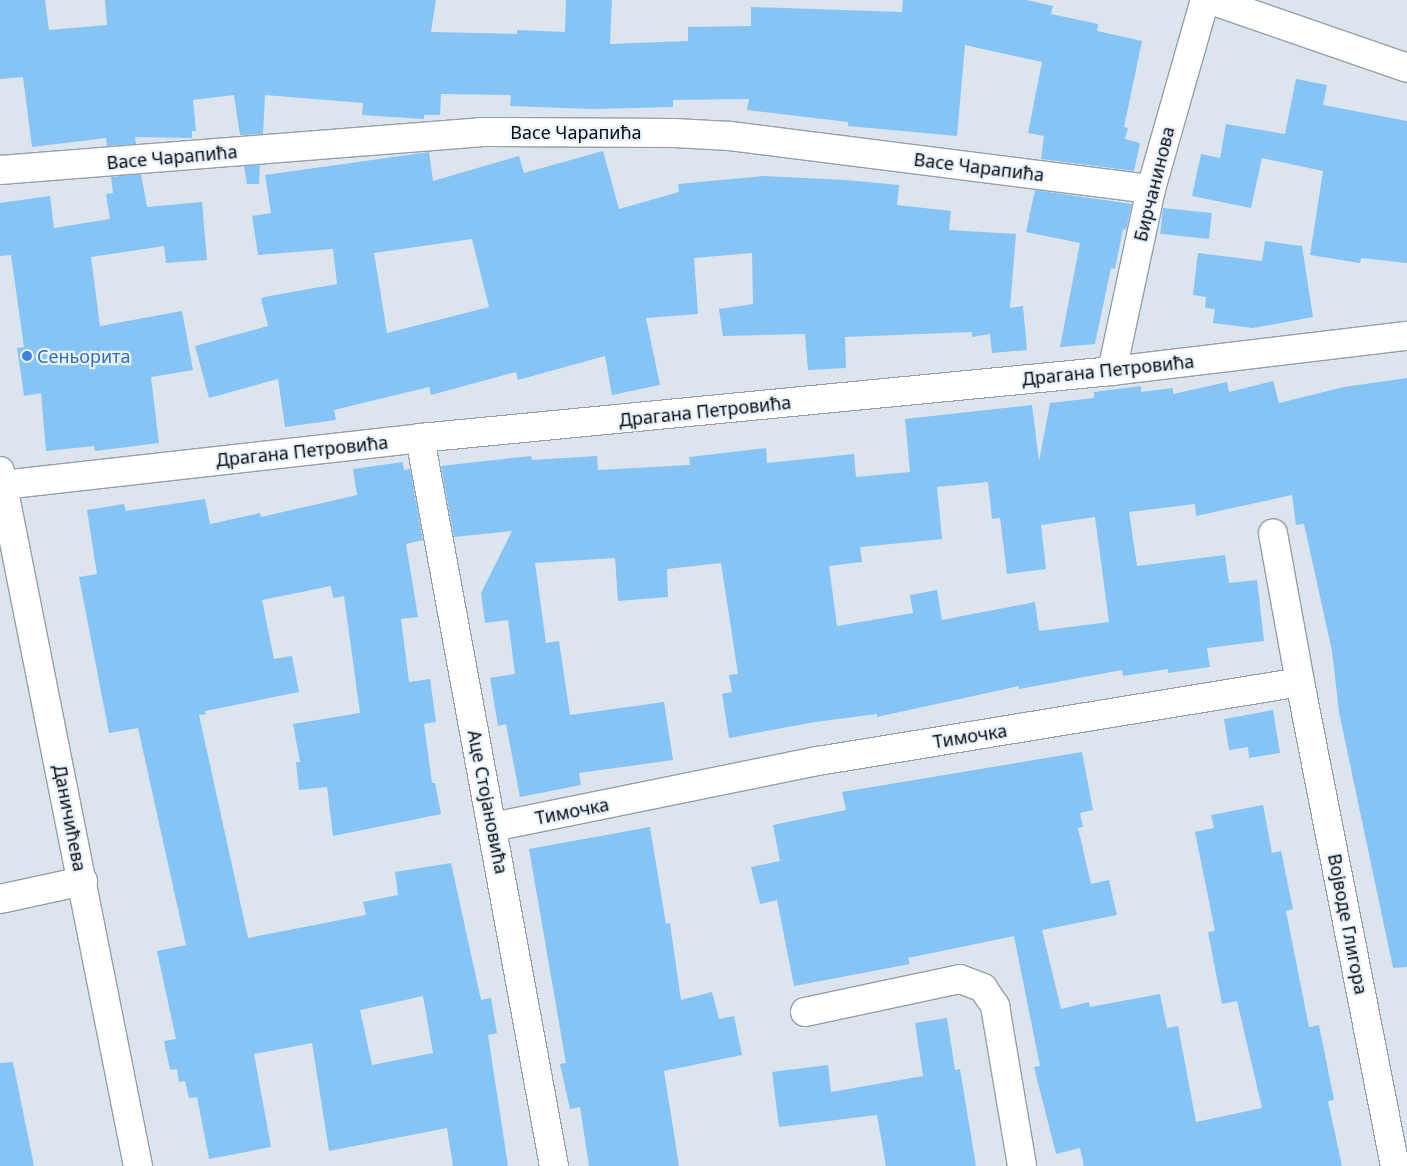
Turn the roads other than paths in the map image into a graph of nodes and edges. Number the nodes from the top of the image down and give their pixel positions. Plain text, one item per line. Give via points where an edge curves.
1 (1205, 0) edge
2 (1211, 0) edge
3 (1407, 68) edge
4 (0, 170) edge
5 (1150, 189) junction
6 (1407, 336) edge
7 (1112, 371) junction
8 (420, 438) junction
9 (1, 478) edge
10 (1273, 533) dead end
11 (1300, 682) junction
12 (493, 827) junction
13 (83, 881) junction
14 (0, 899) edge
15 (805, 1012) dead end
16 (138, 1166) edge
17 (554, 1166) edge
18 (1022, 1166) edge
19 (1395, 1166) edge

1 - 5 street, Бирчанинова
2 - 3 street
4 - 5 street, Васе Чарапића via 480,132 674,133 730,136
5 - 7 street, Бирчанинова
6 - 7 street, Драгана Петровића
7 - 8 street, Драгана Петровића
8 - 9 street, Драгана Петровића
8 - 12 street, Аце Стојановића
9 - 13 street, Даничићева
10 - 11 street
11 - 12 street, Тимочка via 818,761
11 - 19 street, Војводе Глигора
12 - 17 street, Аце Стојановића
13 - 14 street
13 - 16 street, Даничићева
15 - 18 street via 960,979 983,988 995,1006

